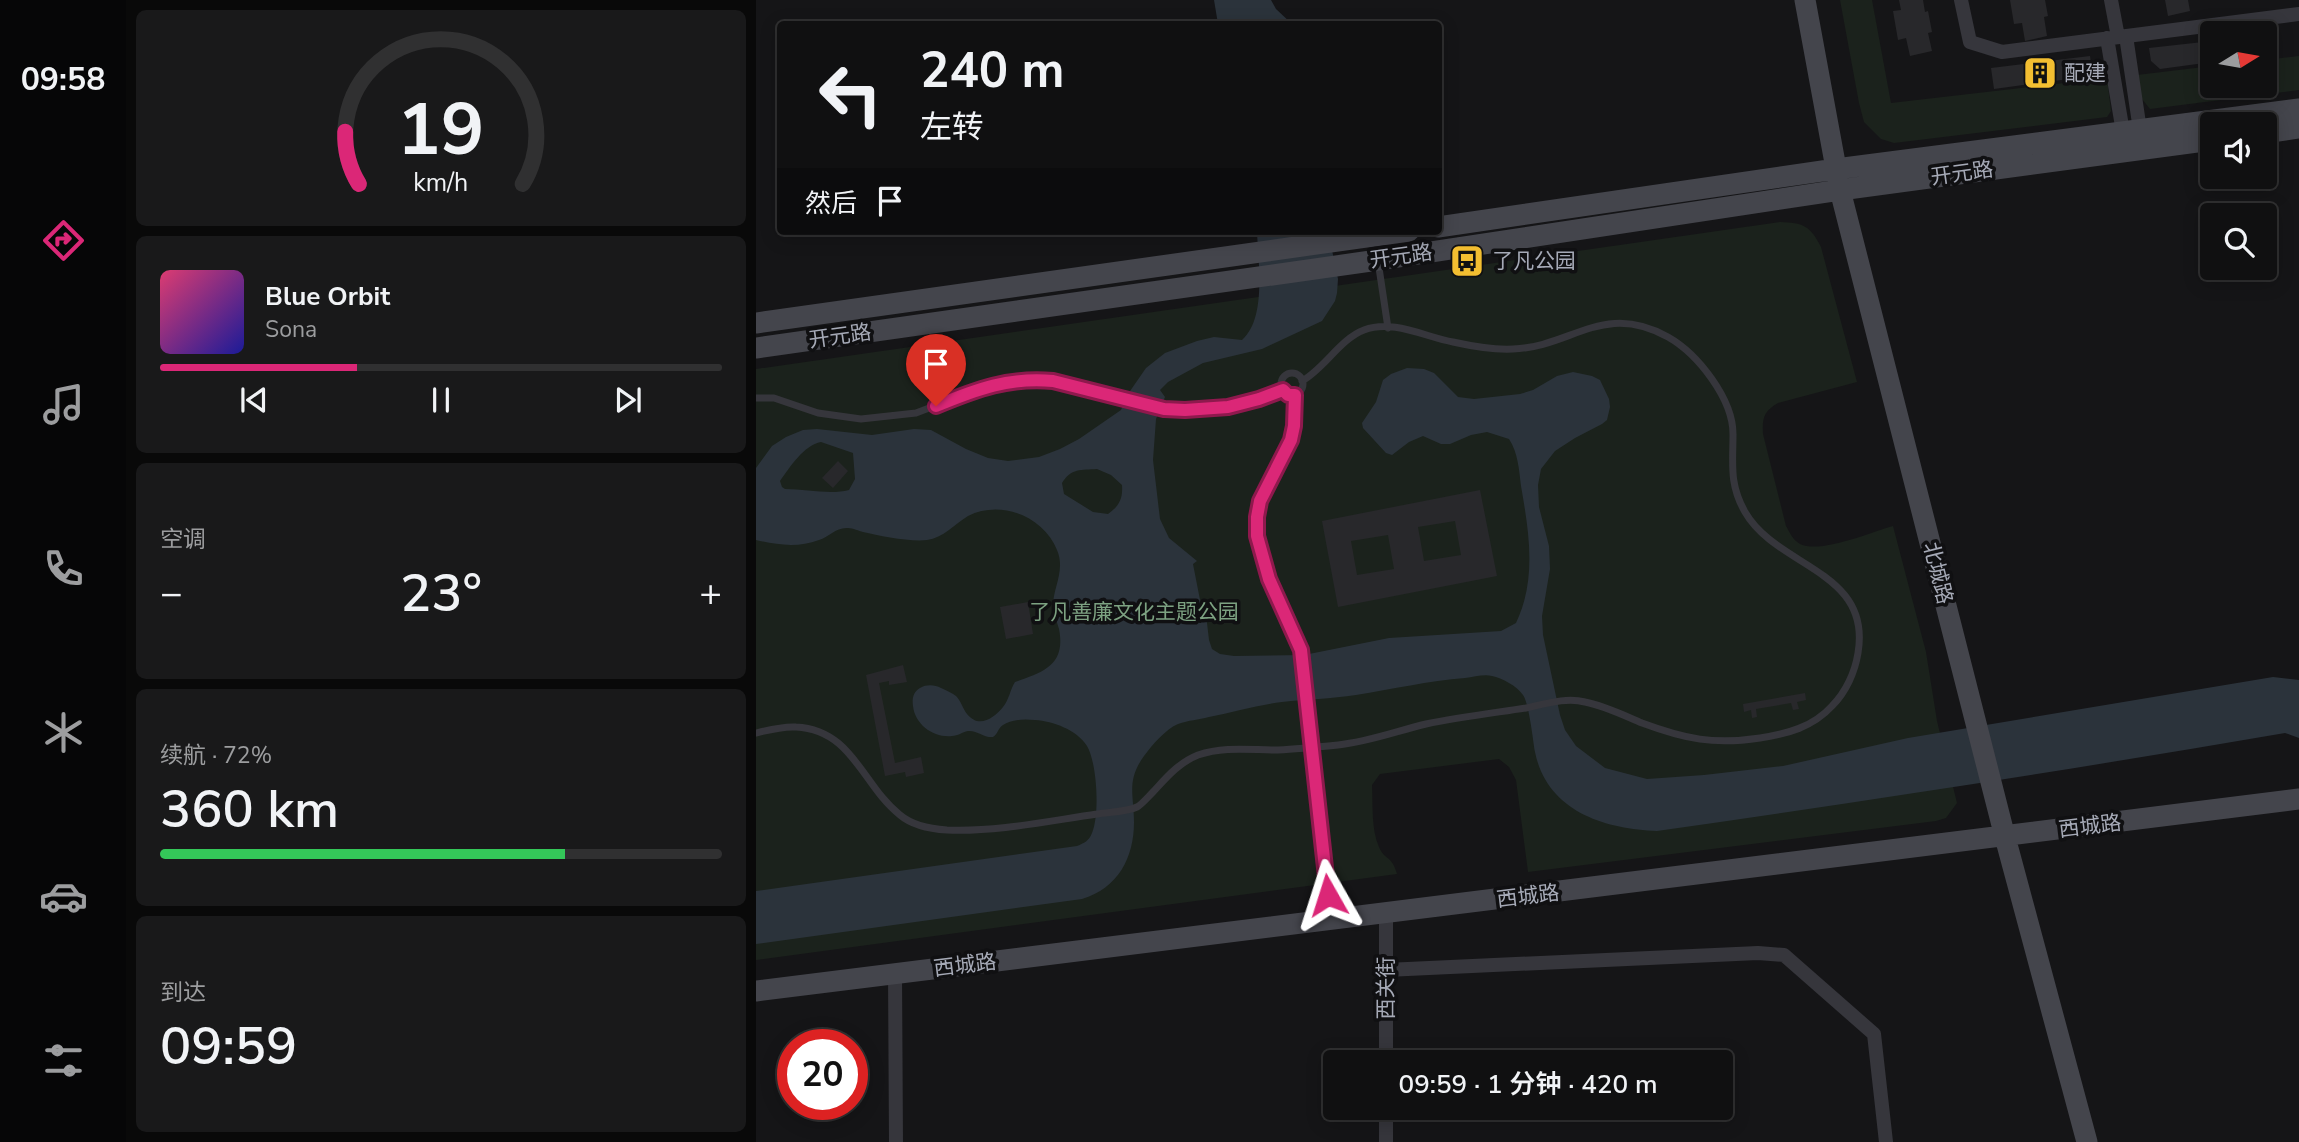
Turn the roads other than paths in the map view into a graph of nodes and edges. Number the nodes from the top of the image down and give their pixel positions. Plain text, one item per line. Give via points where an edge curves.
1 (1805, 0) edge
2 (1961, 0) edge
3 (2111, 0) edge
4 (2299, 14) edge
5 (2117, 37) junction
6 (2299, 109) edge
7 (2299, 128) edge
8 (2132, 131) junction
9 (2277, 131) edge
10 (2200, 141) edge
11 (1838, 180) junction
12 (1442, 227) edge
13 (1380, 235) edge
14 (1378, 260) junction
15 (756, 323) edge
16 (1388, 328) junction
17 (756, 348) edge
18 (1303, 381) junction
19 (1283, 390) junction
20 (1295, 395) junction
21 (756, 398) edge
22 (756, 733) edge
23 (1312, 748) junction
24 (2299, 799) edge
25 (2005, 837) junction
26 (1386, 913) junction
27 (1331, 920) junction
28 (1386, 970) junction
29 (895, 973) junction
30 (756, 991) edge
31 (1386, 1050) edge
32 (1386, 1120) edge
33 (896, 1142) edge
34 (1386, 1142) edge
35 (1886, 1142) edge
36 (2087, 1142) edge

1 - 11 main road, 北城路
2 - 5 street via 1969,42 2002,52
3 - 5 street
4 - 5 street
5 - 8 street
6 - 8 main road, 开元路
7 - 9 main road
8 - 11 main road, 开元路
10 - 11 main road, 开元路
11 - 12 main road, 开元路
11 - 14 main road, 开元路
11 - 25 main road, 北城路
13 - 15 main road, 开元路
14 - 16 lane
14 - 17 main road, 开元路
16 - 18 lane via 1355,335
16 - 23 lane via 1457,343 1515,349 1614,323 1651,330 1687,350 1728,407 1733,478 1743,509 1779,548 1833,581 1853,608 1858,657 1834,705 1791,733 1713,743 1580,700
18 - 19 lane via 1297,374 1287,375 1282,380
18 - 20 lane
19 - 20 lane
19 - 21 lane via 1217,409 1164,409 1053,381 1016,380 916,412 861,419 818,413 774,398
20 - 23 lane via 1291,440 1260,501 1257,536 1269,579 1301,650
22 - 23 lane via 792,727 835,740 900,816 932,829 972,830 1136,808 1183,762 1194,757 1223,749
23 - 27 lane
24 - 25 main road, 西城路
25 - 26 main road, 西城路
25 - 36 main road, 北城路
26 - 27 main road, 西城路
26 - 28 street, 西关街
27 - 29 main road, 西城路
28 - 31 street, 西关街
28 - 35 street via 1784,955 1874,1034
29 - 30 main road, 西城路
29 - 33 street
32 - 34 street

